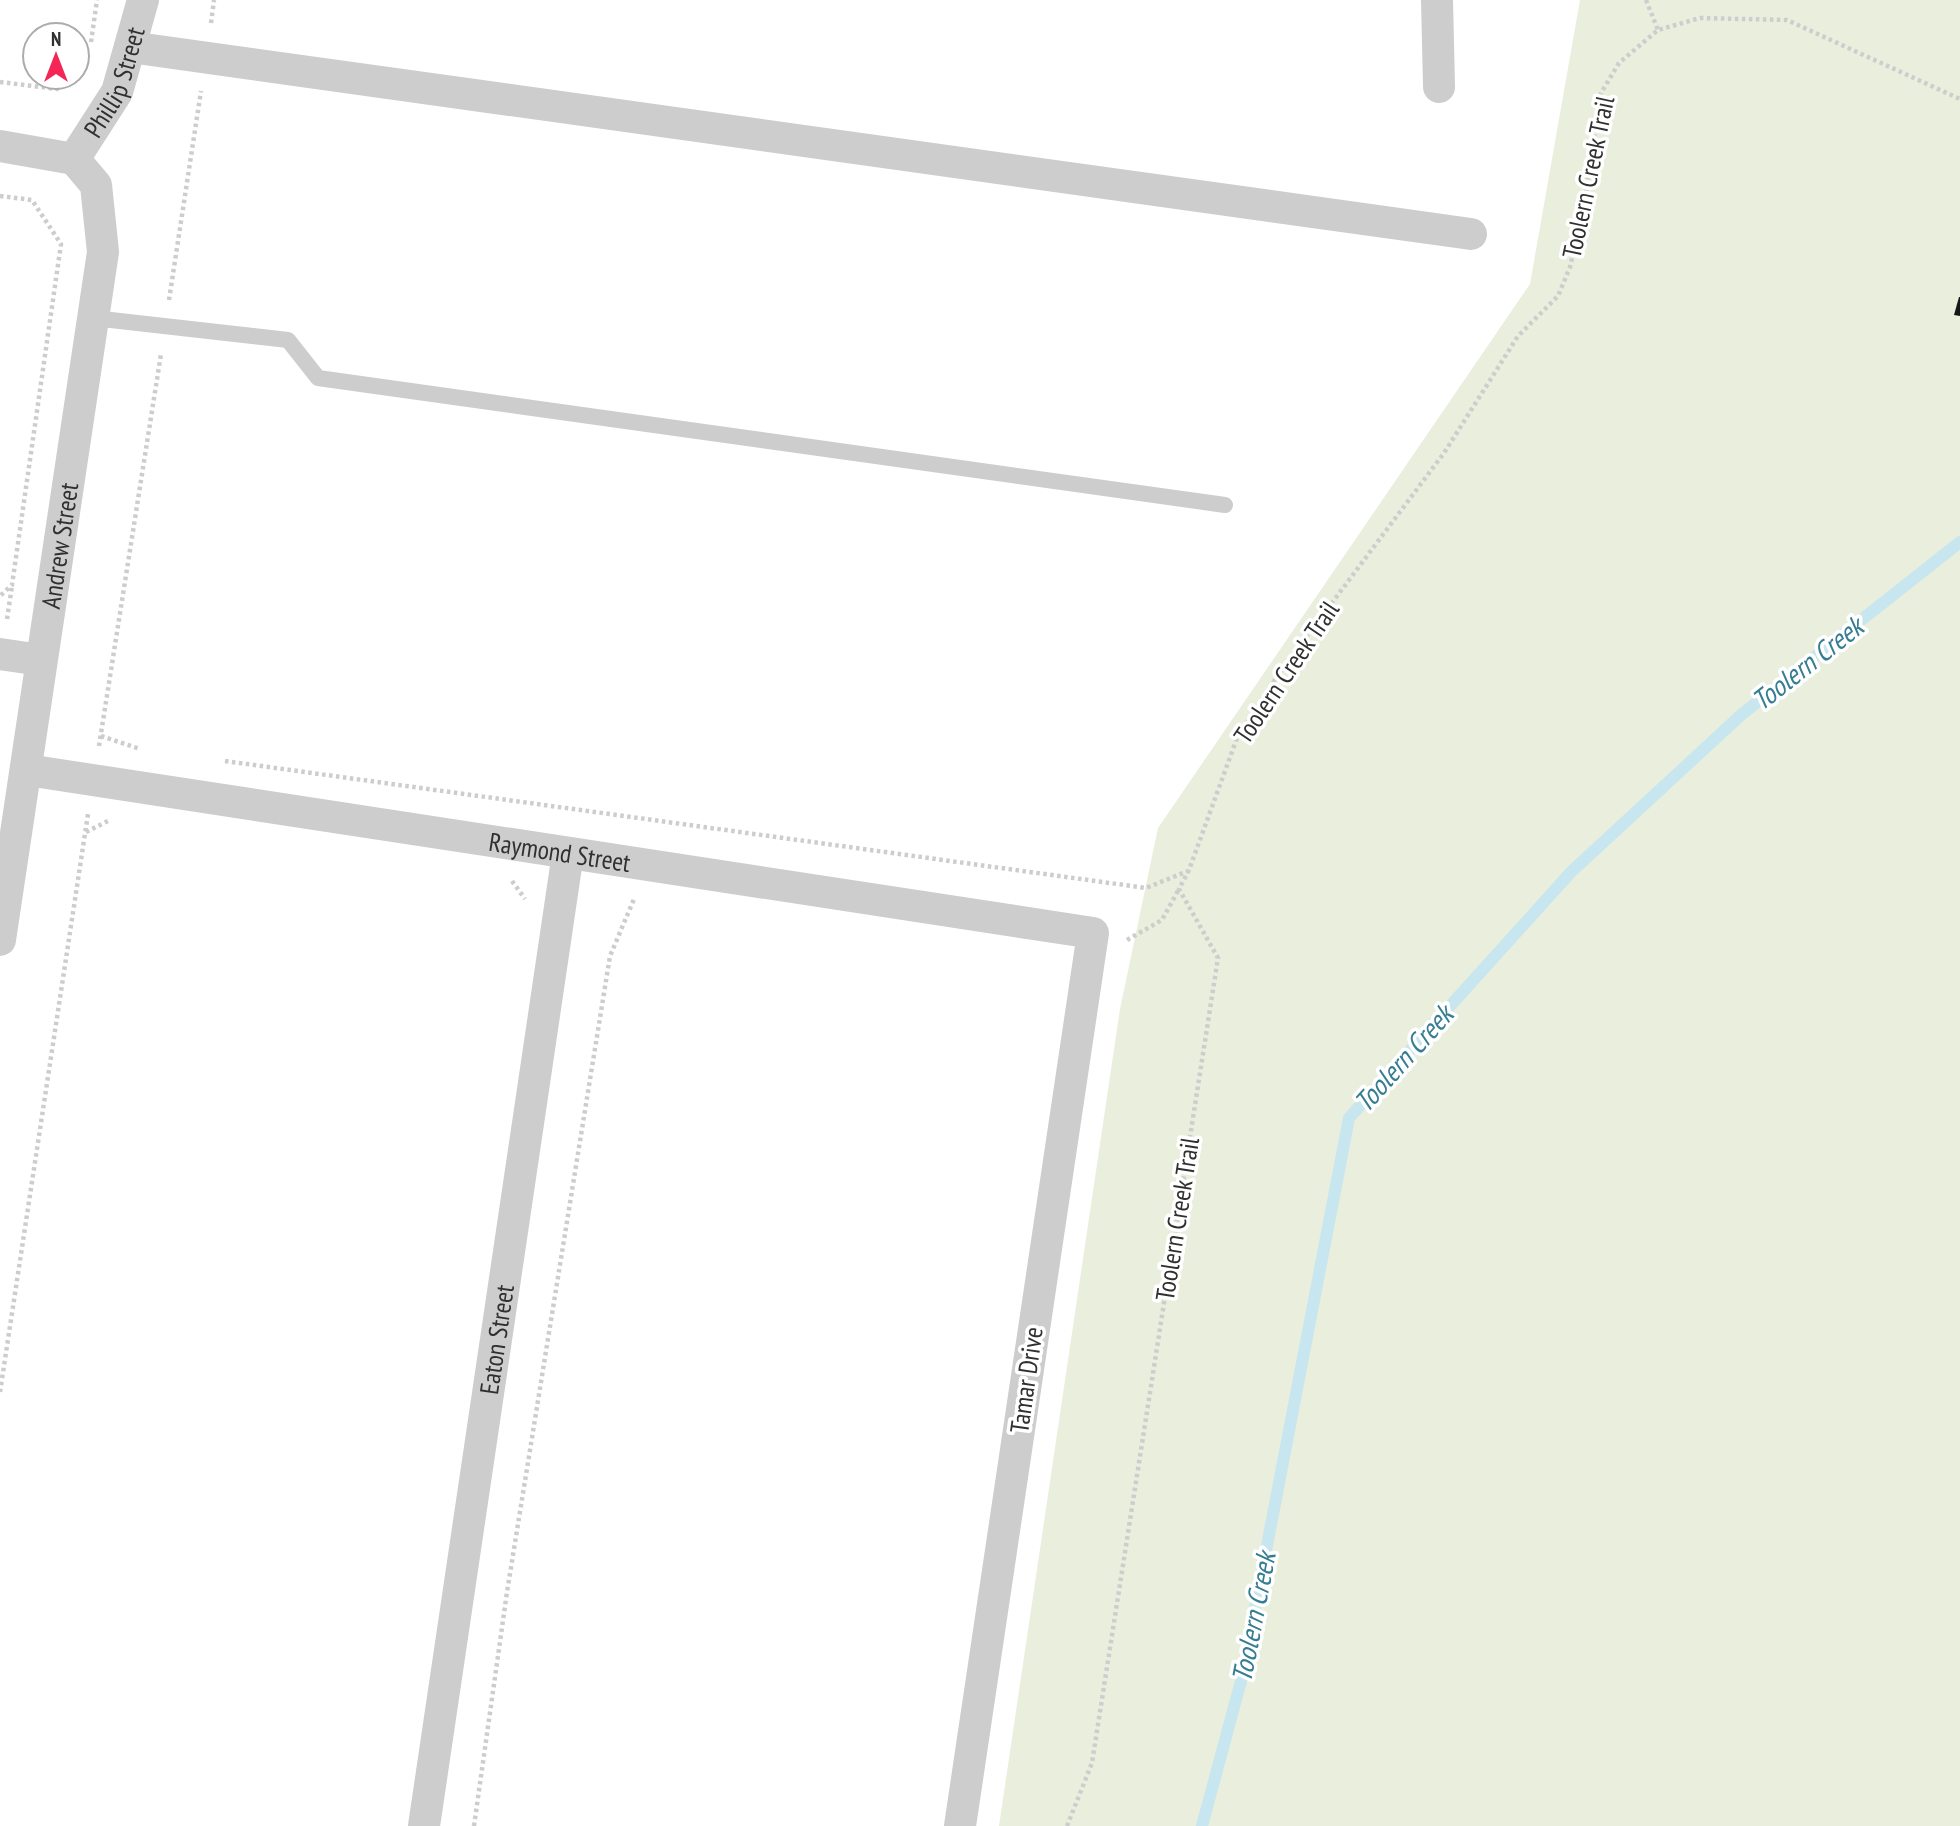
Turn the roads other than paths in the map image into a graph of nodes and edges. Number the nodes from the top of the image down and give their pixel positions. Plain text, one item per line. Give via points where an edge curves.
1 (143, 0) edge
2 (1437, 0) edge
3 (130, 47) junction
4 (1440, 87) dead end
5 (0, 146) edge
6 (74, 159) junction
7 (1471, 234) dead end
8 (93, 318) junction
9 (1225, 505) dead end
10 (0, 654) edge
11 (41, 660) junction
12 (27, 770) junction
13 (568, 853) junction
14 (1093, 933) joint
15 (0, 940) edge
16 (424, 1826) edge
17 (960, 1826) edge

1 - 3 street, Phillip Street
2 - 4 street
3 - 6 street, Phillip Street via 117,92
3 - 7 street
5 - 6 street
6 - 8 street, Andrew Street via 96,185 103,252
8 - 9 lane via 288,340 318,378
8 - 11 street, Andrew Street
10 - 11 street
11 - 12 street, Andrew Street
12 - 13 street, Raymond Street
12 - 15 street, Andrew Street
13 - 14 street, Raymond Street
13 - 16 street, Eaton Street
14 - 17 street, Tamar Drive

